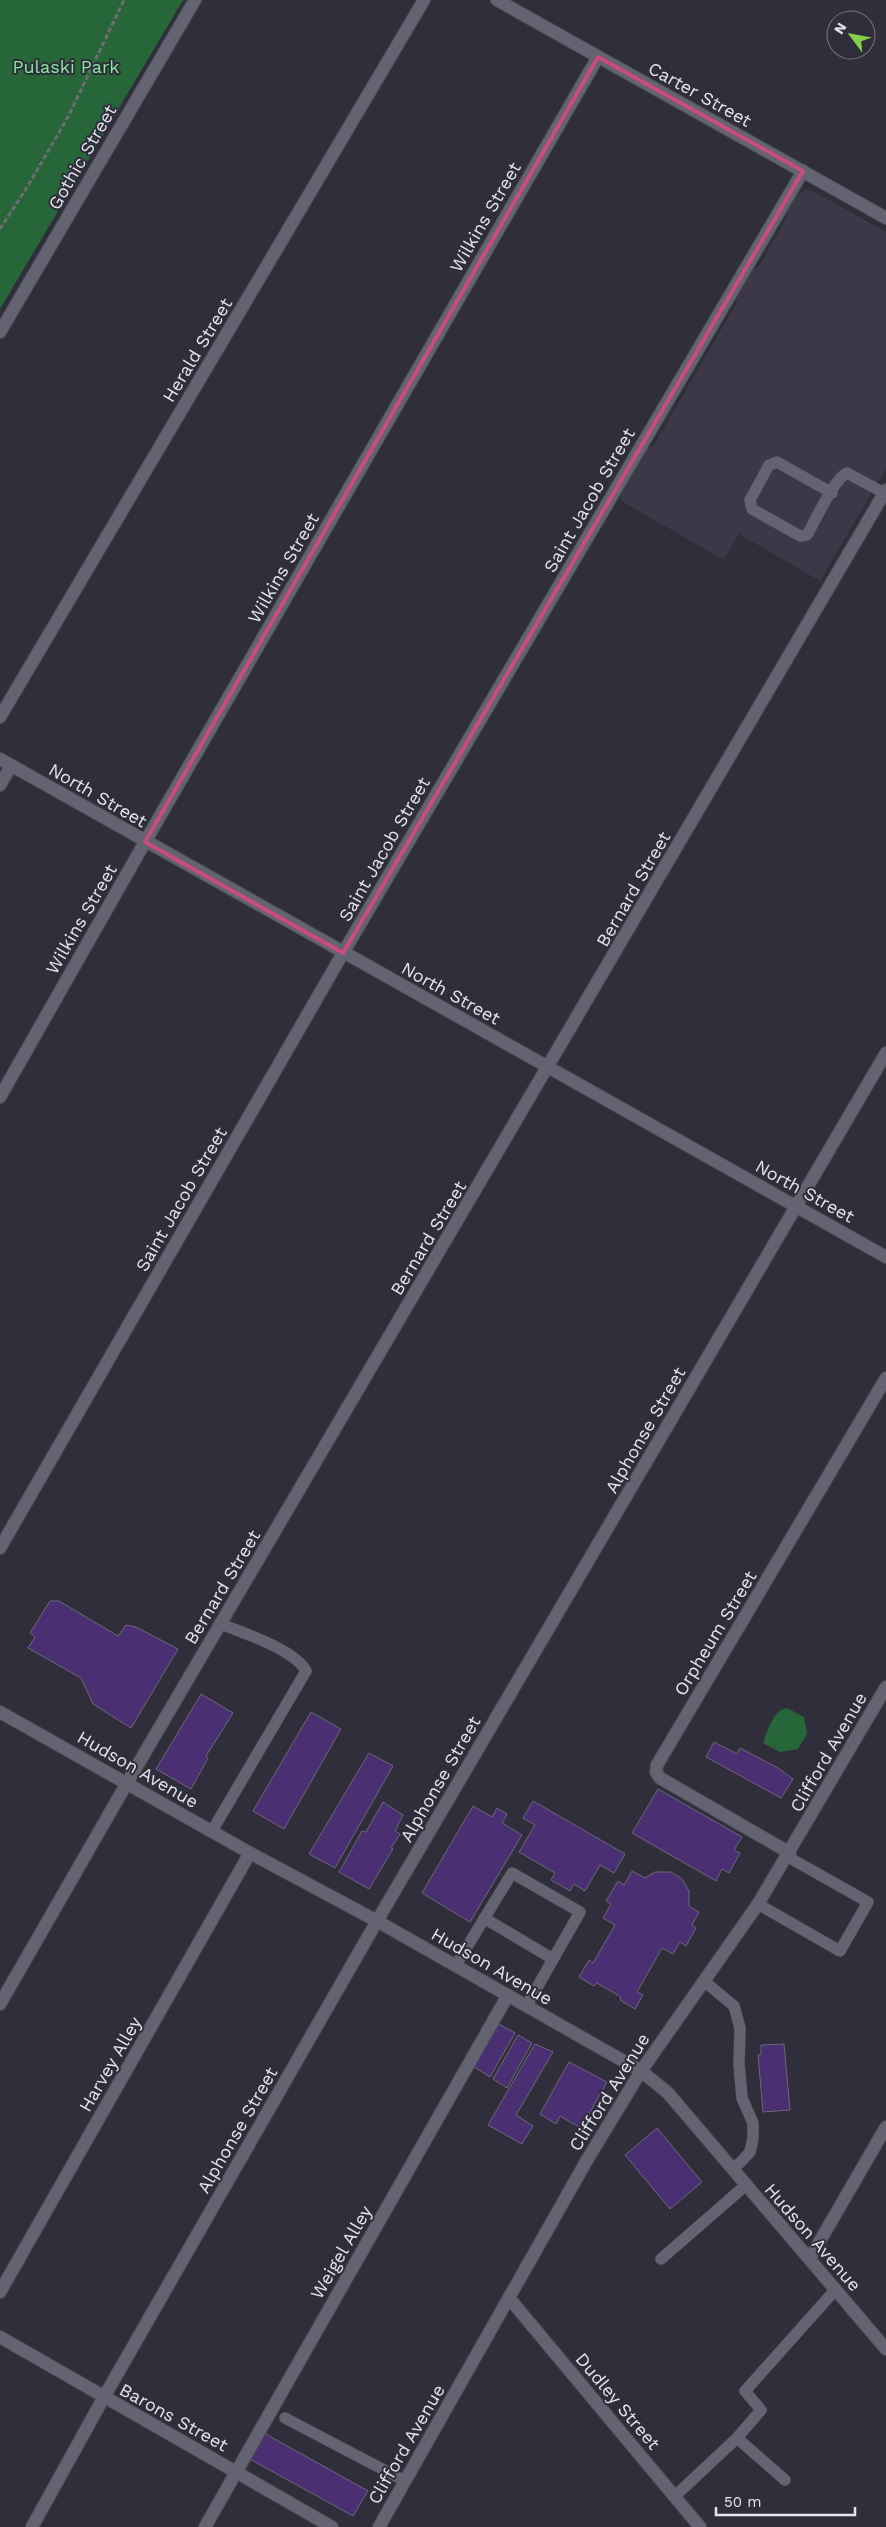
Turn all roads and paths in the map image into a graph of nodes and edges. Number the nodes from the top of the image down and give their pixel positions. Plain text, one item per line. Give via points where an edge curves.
1 (124, 0) edge
2 (195, 0) edge
3 (424, 0) edge
4 (497, 0) edge
5 (598, 57) junction
6 (803, 171) junction
7 (886, 218) edge
8 (0, 229) edge
9 (0, 332) edge
10 (885, 491) edge
11 (832, 493) junction
12 (0, 717) edge
13 (6, 762) edge
14 (0, 785) edge
15 (145, 842) junction
16 (343, 953) junction
17 (886, 1053) edge
18 (549, 1067) junction
19 (0, 1098) edge
20 (797, 1206) junction
21 (886, 1257) edge
22 (886, 1378) edge
23 (0, 1548) edge
24 (221, 1624) junction
25 (886, 1687) edge
26 (0, 1712) edge
27 (127, 1783) junction
28 (212, 1831) junction
29 (250, 1853) junction
30 (789, 1855) junction
31 (758, 1904) junction
32 (484, 1918) junction
33 (378, 1921) junction
34 (553, 1959) junction
35 (456, 1965) junction
36 (704, 1981) junction
37 (508, 1995) junction
38 (0, 2004) edge
39 (527, 2005) junction
40 (641, 2071) junction
41 (886, 2127) edge
42 (733, 2170) junction
43 (746, 2185) junction
44 (810, 2258) junction
45 (662, 2260) dead end
46 (836, 2289) junction
47 (0, 2292) edge
48 (509, 2298) junction
49 (0, 2337) edge
50 (886, 2350) edge
51 (104, 2397) junction
52 (285, 2418) dead end
53 (737, 2438) junction
54 (236, 2472) junction
55 (785, 2480) dead end
56 (405, 2481) junction
57 (675, 2496) junction
58 (32, 2527) edge
59 (205, 2527) edge
60 (332, 2527) edge
61 (379, 2527) edge
62 (700, 2527) edge

1 - 8 path via 68,117
2 - 9 street, Gothic Street
3 - 12 street, Herald Street
4 - 5 street, Carter Street
5 - 6 street, Carter Street
5 - 15 street, Wilkins Street
6 - 7 street, Carter Street
6 - 16 street, Saint Jacob Street
10 - 11 lane via 847,473 841,476
10 - 18 street, Bernard Street
11 - 11 lane via 807,535 800,536 752,509 750,500 769,465 777,462
13 - 14 street
13 - 15 street, North Street
15 - 16 street, North Street
15 - 19 street, Wilkins Street
16 - 18 street, North Street
16 - 23 street, Saint Jacob Street
17 - 20 street, Alphonse Street
18 - 20 street, North Street
18 - 24 street, Bernard Street
20 - 21 street, North Street
20 - 33 street, Alphonse Street
22 - 30 street, Orpheum Street via 656,1772 660,1778
24 - 27 street, Bernard Street
24 - 28 lane via 282,1651 302,1663 306,1671
25 - 30 street, Clifford Avenue
26 - 27 street, Hudson Avenue
27 - 28 street, Hudson Avenue
27 - 38 street, Bernard Street
28 - 29 street, Hudson Avenue
29 - 33 street, Hudson Avenue
29 - 47 street, Harvey Alley
30 - 31 street, Clifford Avenue
30 - 31 lane via 868,1902 840,1951
31 - 36 street, Clifford Avenue
32 - 34 lane
32 - 34 lane via 512,1873 580,1912
32 - 35 lane
33 - 35 street, Hudson Avenue
33 - 51 street, Alphonse Street
34 - 39 lane
35 - 37 street, Hudson Avenue
36 - 40 street, Clifford Avenue
36 - 42 lane via 734,2006 740,2028 738,2064 742,2098 753,2123 754,2138 750,2152
37 - 39 street, Hudson Avenue
37 - 54 street, Weigel Alley
39 - 40 street, Hudson Avenue
40 - 42 street, Hudson Avenue via 668,2093
40 - 48 street, Clifford Avenue
41 - 44 street
42 - 43 street, Hudson Avenue
43 - 44 street, Hudson Avenue
43 - 45 lane
44 - 46 street, Hudson Avenue
46 - 50 street, Hudson Avenue
46 - 53 lane via 745,2391 761,2410
48 - 56 street, Clifford Avenue
48 - 57 street, Dudley Street
49 - 51 street, Barons Street
51 - 54 street, Barons Street
51 - 58 street, Alphonse Street
52 - 56 lane
53 - 55 lane
53 - 57 lane
54 - 59 street, Weigel Alley
54 - 60 street, Barons Street
56 - 61 street, Clifford Avenue
57 - 62 street, Dudley Street

